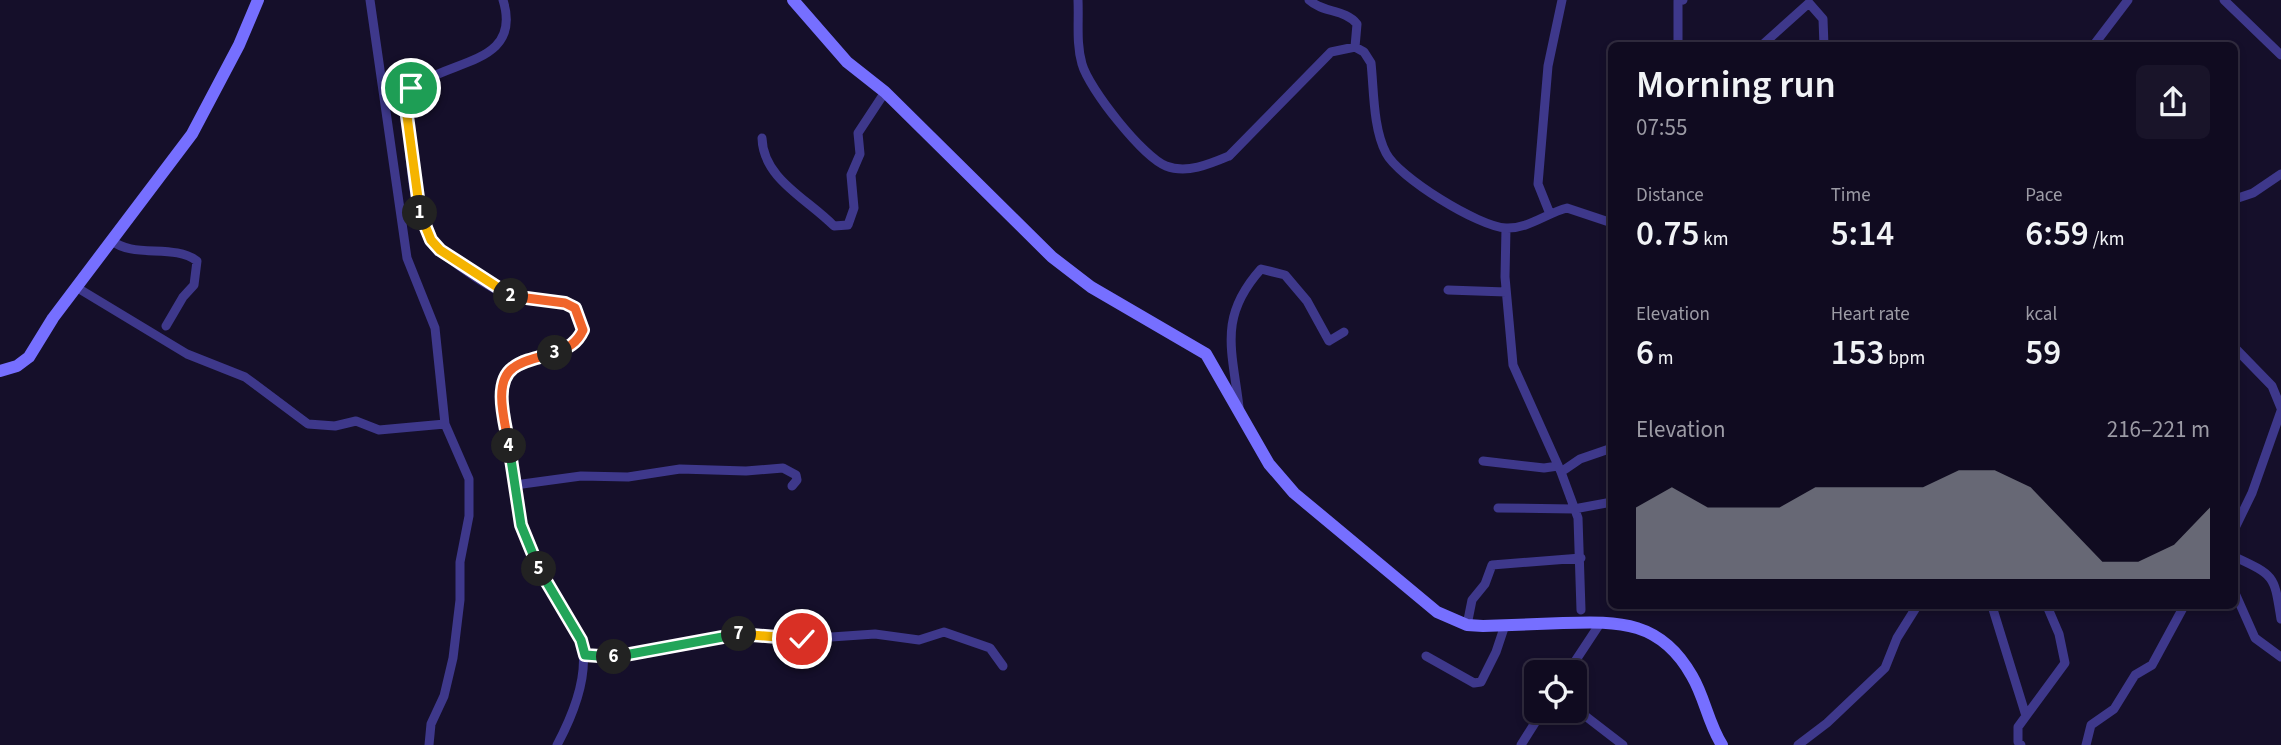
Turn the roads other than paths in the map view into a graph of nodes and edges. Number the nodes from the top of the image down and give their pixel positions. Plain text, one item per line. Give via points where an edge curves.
1 (258, 0) edge
2 (370, 0) edge
3 (503, 0) edge
4 (793, 0) edge
5 (1078, 0) edge
6 (1309, 0) edge
7 (1562, 0) edge
8 (1680, 0) edge
9 (2128, 0) edge
10 (2224, 0) edge
11 (1678, 42) edge
12 (1765, 42) edge
13 (1824, 42) edge
14 (2096, 42) edge
15 (1355, 47) junction
16 (2281, 55) edge
17 (885, 92) junction
18 (762, 138) dead end
19 (2281, 174) edge
20 (2238, 198) edge
21 (1550, 214) junction
22 (1608, 222) edge
23 (1506, 228) junction
24 (111, 240) junction
25 (76, 287) junction
26 (1448, 290) dead end
27 (1506, 292) junction
28 (166, 326) dead end
29 (1344, 332) dead end
30 (2238, 351) edge
31 (0, 371) edge
32 (2281, 409) edge
33 (1240, 416) junction
34 (445, 424) junction
35 (1608, 449) edge
36 (1483, 461) dead end
37 (1560, 469) junction
38 (515, 485) junction
39 (792, 486) dead end
40 (1608, 503) edge
41 (1498, 508) dead end
42 (1574, 509) junction
43 (2238, 522) edge
44 (1581, 558) junction
45 (2238, 559) edge
46 (2238, 600) edge
47 (1915, 609) edge
48 (1993, 609) edge
49 (2048, 609) edge
50 (2183, 609) edge
51 (1581, 610) dead end
52 (2281, 619) edge
53 (1601, 622) junction
54 (1467, 625) junction
55 (1506, 625) junction
56 (585, 655) junction
57 (1426, 656) dead end
58 (2281, 657) edge
59 (1576, 660) edge
60 (1003, 666) dead end
61 (2026, 716) junction
62 (1587, 717) edge
63 (1535, 723) edge
64 (2018, 744) edge
65 (429, 745) edge
66 (557, 745) edge
67 (1521, 745) edge
68 (1623, 745) edge
69 (1721, 745) edge
70 (1798, 745) edge
71 (2086, 745) edge

1 - 24 main road via 192,134
2 - 34 street via 402,232 407,258 435,328
3 - 38 street via 503,32 495,47 478,60 433,75 411,88 405,101 415,189 431,240 468,271 512,296 565,303 575,308 581,319 583,330 569,347 521,363 503,381
4 - 17 main road via 847,62
5 - 15 street via 1081,63 1090,87 1152,158 1181,169 1229,156 1331,52
6 - 15 street via 1319,9 1352,18 1357,24
7 - 21 street via 1548,66 1538,184
8 - 11 street
9 - 14 street
10 - 16 street
12 - 13 street via 1809,3 1824,19
15 - 23 street via 1371,63 1380,131 1390,160 1454,206 1487,224
17 - 18 street via 858,133 860,154 851,175 854,208 848,225 834,226 785,186 762,150
17 - 33 main road via 1052,257 1091,287 1206,354
19 - 20 street
21 - 22 street via 1567,208
21 - 23 street
23 - 27 street
24 - 25 main road
24 - 28 street via 123,248 152,249 197,261 194,285
25 - 31 main road via 29,357
25 - 34 street via 187,354 245,377 308,424 335,426 356,421 379,430
26 - 27 street
27 - 37 street via 1513,365
29 - 33 street via 1329,341 1307,300 1285,275 1261,269 1242,291 1229,328
30 - 32 street via 2272,386
32 - 43 street
33 - 54 main road via 1269,464 1294,493 1437,612
34 - 65 street via 469,479 469,516 460,562 453,658 431,724
35 - 37 street
36 - 37 street
37 - 42 street
38 - 39 street via 680,469 783,468 796,475
38 - 56 street via 530,553 581,640
40 - 42 street
41 - 42 street
42 - 44 street
44 - 51 street
44 - 54 street via 1492,565 1472,600
45 - 52 street via 2270,575
46 - 58 street via 2255,638
47 - 70 street via 1885,668
48 - 61 street
49 - 61 street via 2065,663
50 - 71 street via 2152,665 2135,675 2115,709 2091,725
53 - 55 main road
53 - 59 street
53 - 69 main road via 1636,625 1682,660
54 - 55 main road
55 - 57 street via 1480,682 1474,683
56 - 60 street via 620,657 734,633 802,639 875,634 919,640 944,632 990,648
56 - 66 street via 581,684
61 - 64 street via 2018,727
62 - 68 street
63 - 67 street

